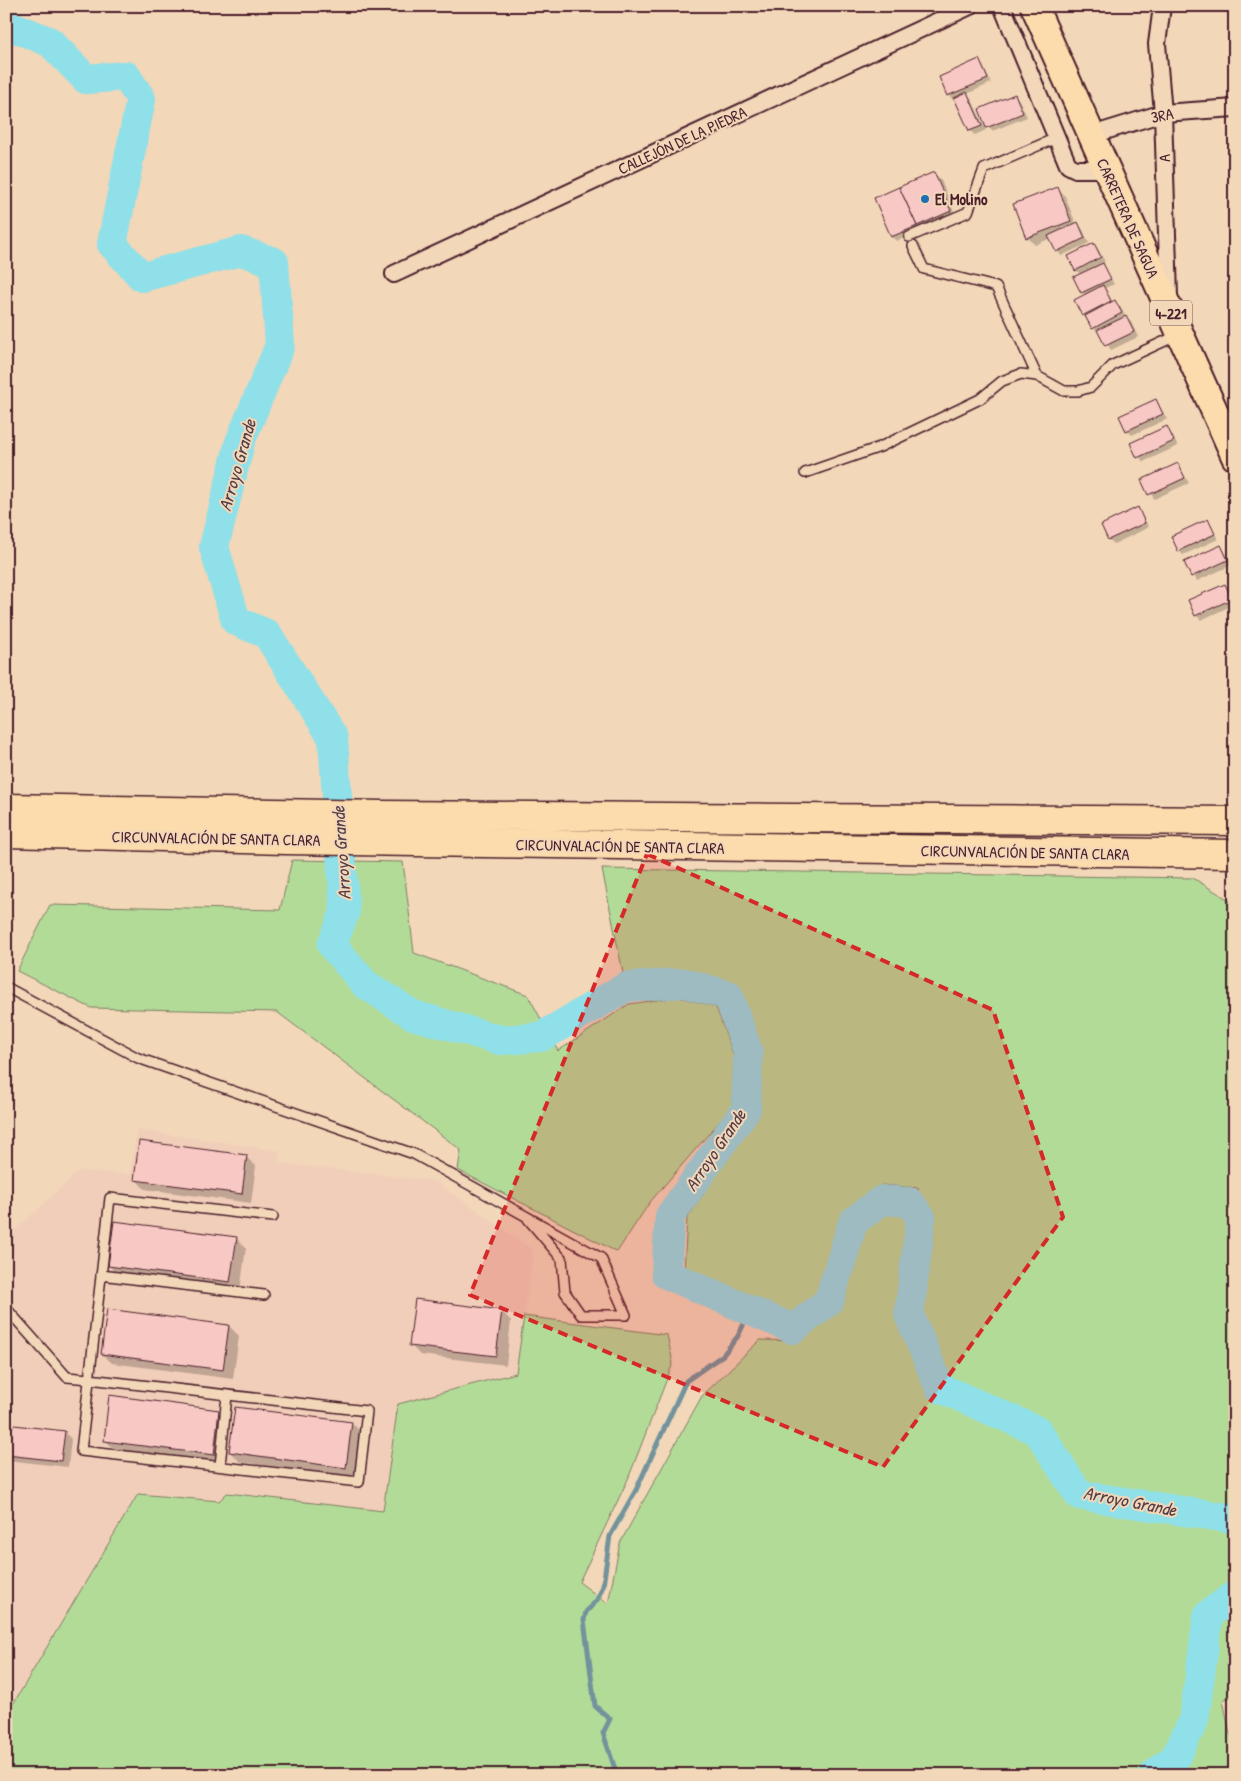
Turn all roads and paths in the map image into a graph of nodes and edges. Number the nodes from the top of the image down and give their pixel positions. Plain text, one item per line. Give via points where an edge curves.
1 (970, 6) edge
2 (1002, 6) edge
3 (1034, 6) edge
4 (1162, 6) edge
5 (1235, 108) edge
6 (1163, 113) junction
7 (1092, 135) junction
8 (1056, 138) junction
9 (1107, 169) junction
10 (909, 238) dead end
11 (913, 246) dead end
12 (394, 274) dead end
13 (1169, 310) junction
14 (1180, 334) junction
15 (1037, 376) junction
16 (1235, 457) edge
17 (805, 473) dead end
18 (6, 808) edge
19 (1235, 821) edge
20 (6, 833) edge
21 (1235, 854) edge
22 (6, 987) edge
23 (273, 1217) dead end
24 (528, 1219) junction
25 (101, 1275) junction
26 (264, 1295) dead end
27 (6, 1308) edge
28 (89, 1379) junction
29 (227, 1395) junction
30 (220, 1466) junction

1 - 12 street, CALLEJÓN DE LA PIEDRA
2 - 8 street
3 - 7 main road, CARRETERA DE SAGUA / 4-221
4 - 6 street, A via 1157,44
5 - 6 street, 3RA
6 - 7 street, 3RA
6 - 13 street, A
7 - 9 main road, CARRETERA DE SAGUA / 4-221
8 - 9 street via 1068,165 1076,169
8 - 10 lane via 984,169 968,212
9 - 13 main road, CARRETERA DE SAGUA / 4-221
11 - 15 lane via 924,269 996,288
13 - 14 main road, CARRETERA DE SAGUA / 4-221
14 - 15 lane via 1113,365 1091,388 1064,391
14 - 16 main road, CARRETERA DE SAGUA / 4-221
15 - 17 lane via 1021,374 1002,381 980,399 888,443
18 - 19 highway, CIRCUNVALACIÓN DE SANTA CLARA via 382,815
20 - 21 highway, CIRCUNVALACIÓN DE SANTA CLARA via 386,842
22 - 24 lane via 138,1058 414,1154
23 - 25 lane via 110,1198
24 - 24 lane via 601,1258 626,1315 581,1315 565,1292 562,1259
25 - 26 lane
25 - 28 lane
27 - 28 lane via 67,1377
28 - 29 lane
28 - 30 lane via 81,1451
29 - 30 lane
29 - 30 lane via 367,1411 359,1482

